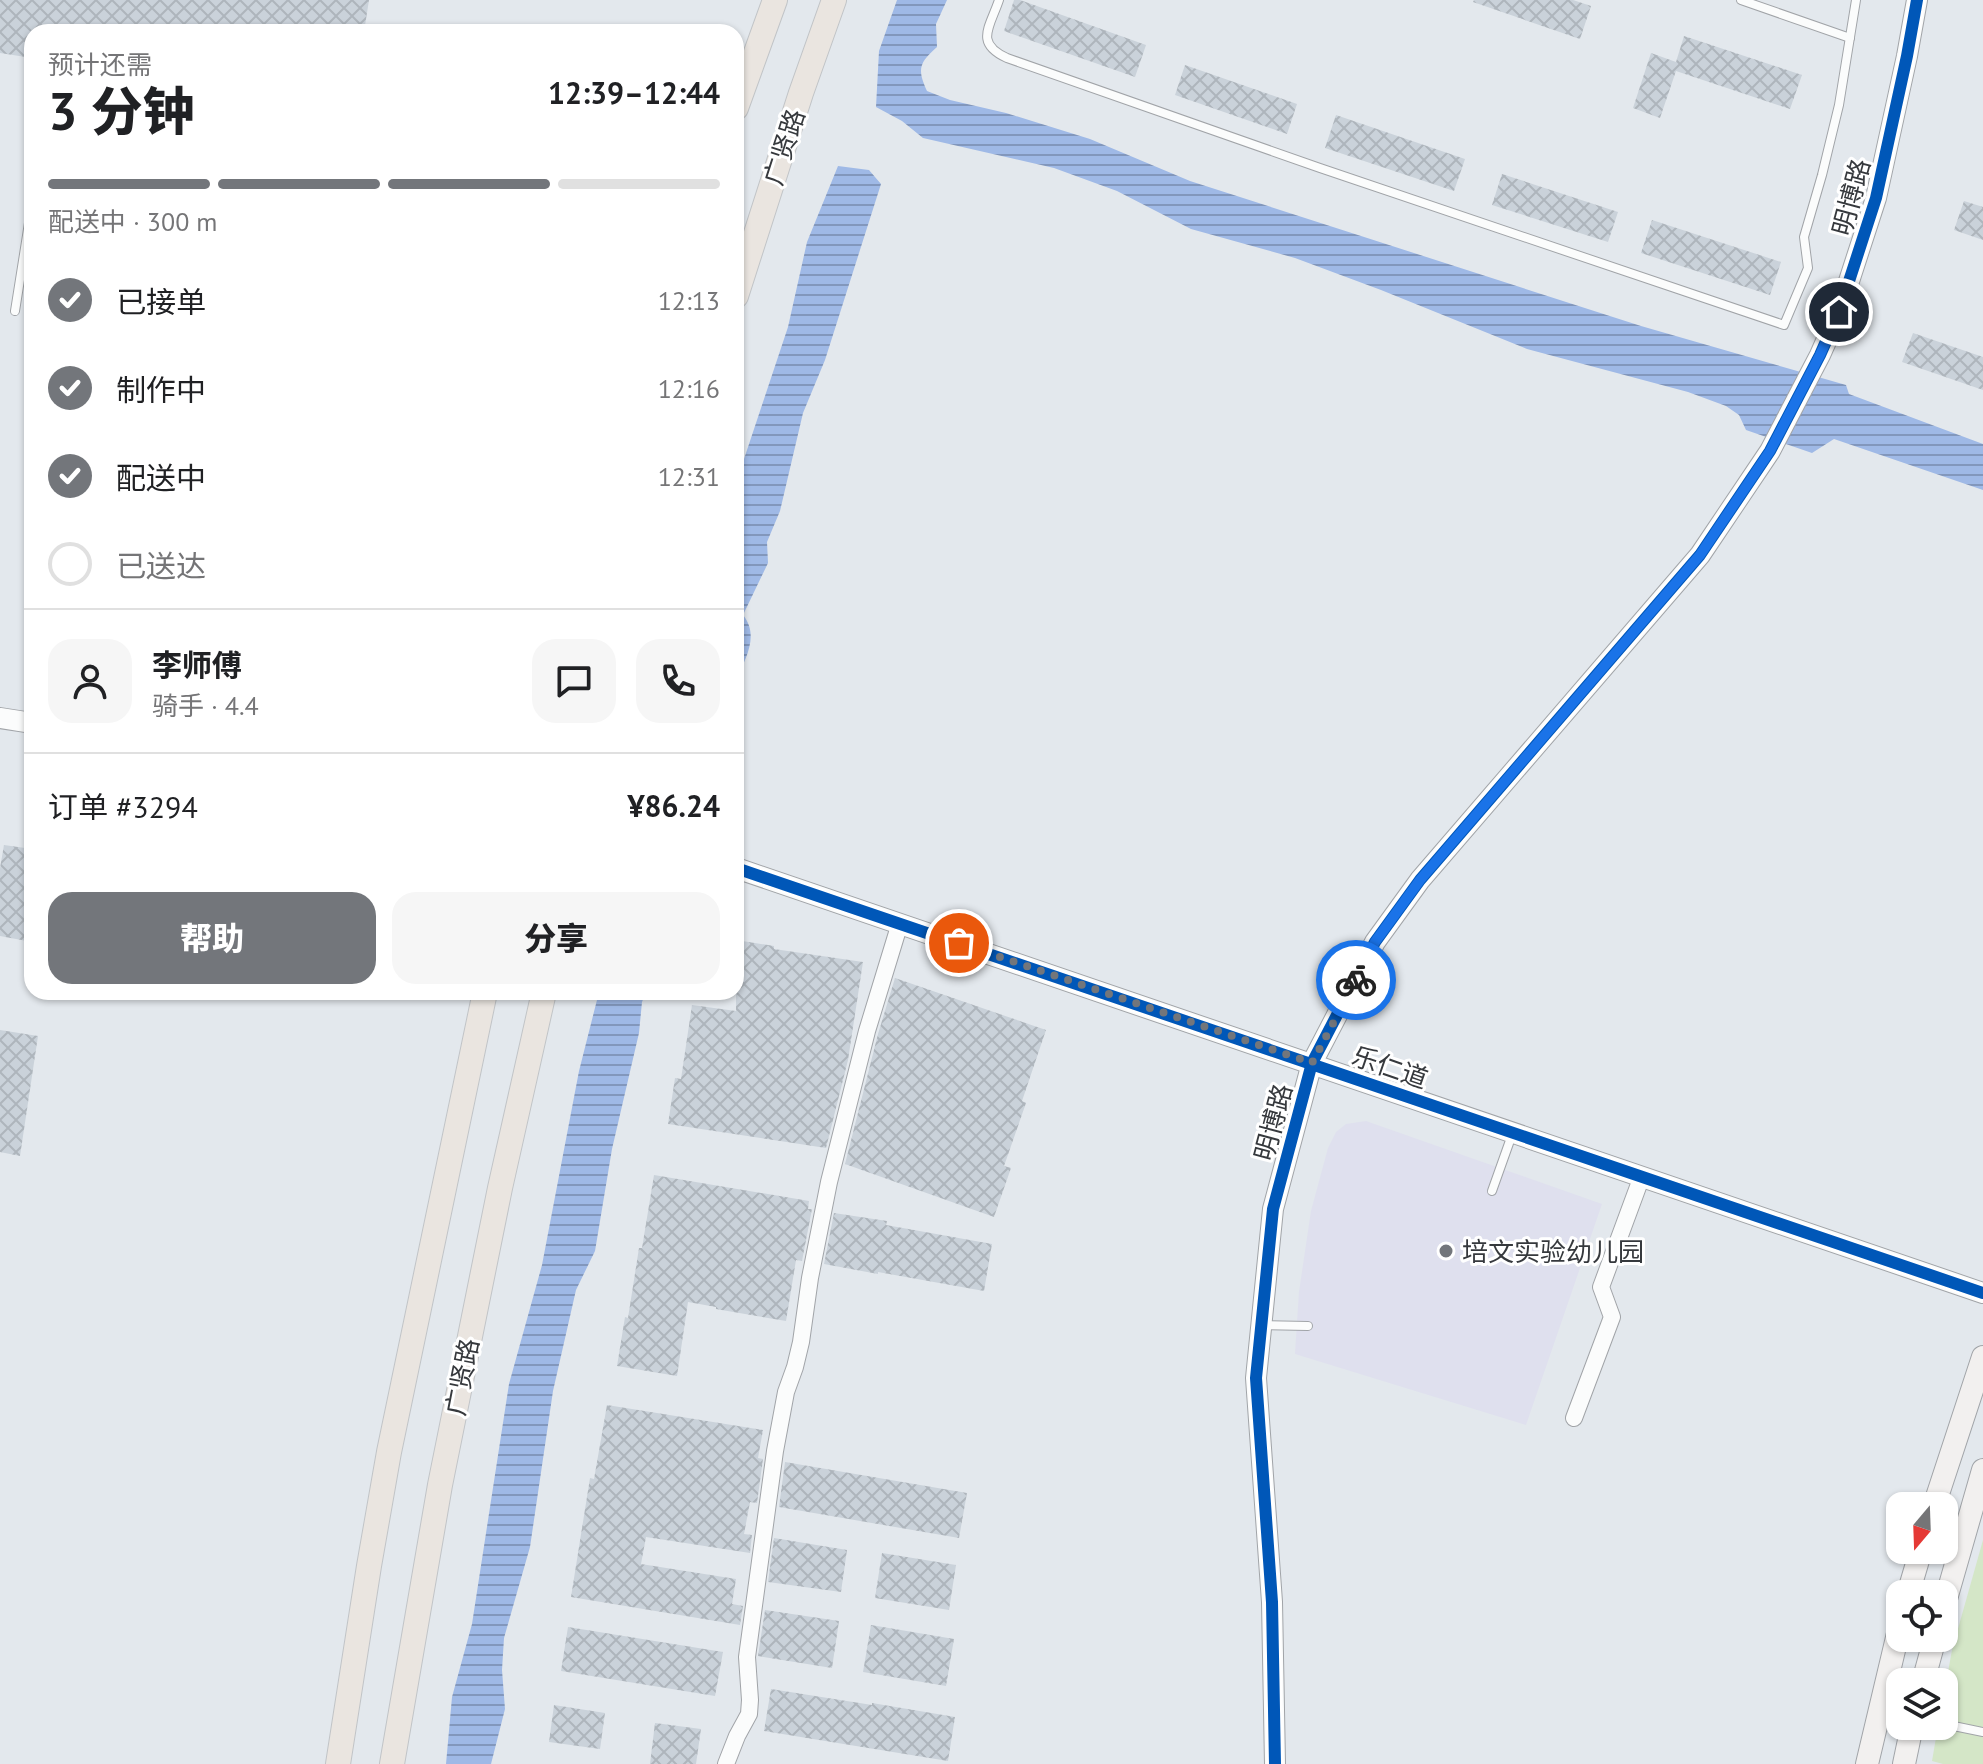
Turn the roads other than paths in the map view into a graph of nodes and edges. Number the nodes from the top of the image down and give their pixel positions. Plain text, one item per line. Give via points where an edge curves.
1 (775, 0) edge
2 (834, 0) edge
3 (999, 0) edge
4 (1741, 0) edge
5 (1856, 0) edge
6 (1917, 0) edge
7 (1850, 38) junction
8 (744, 86) edge
9 (24, 254) edge
10 (744, 271) edge
11 (15, 311) dead end
12 (0, 718) edge
13 (24, 722) edge
14 (744, 871) edge
15 (900, 923) junction
16 (483, 1000) edge
17 (542, 1000) edge
18 (1312, 1063) junction
19 (1513, 1132) junction
20 (1642, 1176) junction
21 (1492, 1191) dead end
22 (1983, 1293) edge
23 (1261, 1325) junction
24 (1308, 1326) dead end
25 (1983, 1357) edge
26 (1574, 1418) dead end
27 (1983, 1470) edge
28 (1939, 1492) edge
29 (1951, 1580) edge
30 (1894, 1652) edge
31 (1958, 1727) edge
32 (1983, 1732) edge
33 (1909, 1740) edge
34 (338, 1764) edge
35 (392, 1764) edge
36 (726, 1764) edge
37 (1275, 1764) edge
38 (1867, 1764) edge
39 (1904, 1764) edge

1 - 8 main road
2 - 10 main road, 广贤路
3 - 7 lane via 988,45 1007,58 1784,325 1808,268 1804,237 1839,105
4 - 7 lane
5 - 7 lane
6 - 18 street, 明博路 via 1876,198 1839,312 1770,451 1700,555 1420,880 1375,942
9 - 11 lane
12 - 13 street
14 - 15 street, 乐仁道
15 - 18 street, 乐仁道
15 - 36 street via 829,1182 801,1342 775,1451 747,1657 749,1714
16 - 34 main road via 389,1452
17 - 35 main road, 广贤路 via 440,1485
18 - 19 street, 乐仁道
18 - 23 street, 明博路 via 1273,1209
19 - 20 street, 乐仁道
19 - 21 lane
20 - 22 street, 乐仁道
20 - 26 street via 1601,1287 1612,1317
23 - 24 lane
23 - 37 street, 明博路 via 1256,1378 1272,1602
25 - 28 main road
27 - 29 main road
30 - 38 main road
31 - 32 lane
33 - 39 main road

